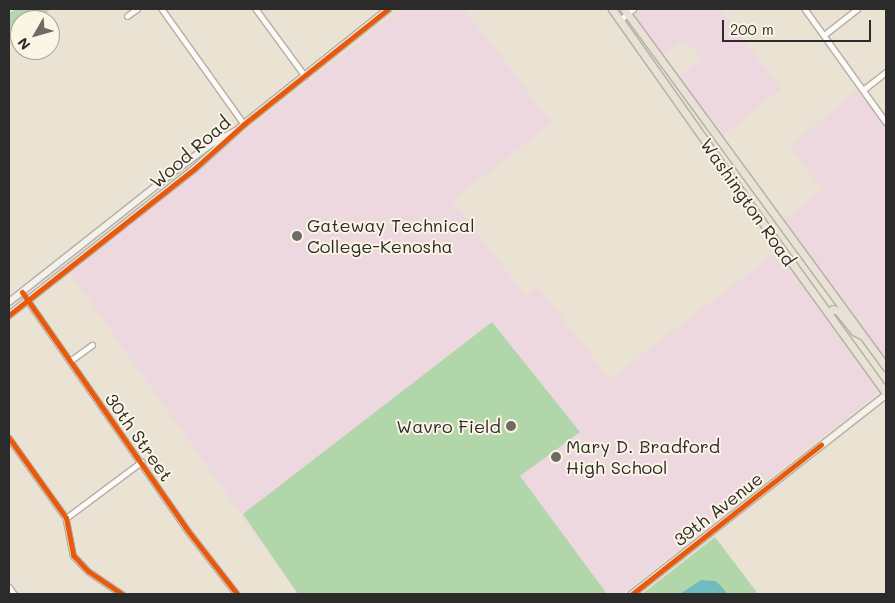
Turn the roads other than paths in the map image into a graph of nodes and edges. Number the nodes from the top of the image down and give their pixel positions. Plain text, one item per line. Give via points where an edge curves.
1 (137, 9) edge
2 (162, 9) edge
3 (256, 9) edge
4 (388, 9) edge
5 (612, 9) edge
6 (805, 9) edge
7 (858, 9) edge
8 (628, 10) edge
9 (127, 16) dead end
10 (620, 20) junction
11 (824, 35) junction
12 (648, 42) junction
13 (640, 48) junction
14 (886, 72) edge
15 (304, 76) junction
16 (863, 90) junction
17 (886, 122) edge
18 (244, 124) junction
19 (238, 129) junction
20 (22, 292) junction
21 (28, 300) junction
22 (9, 302) edge
23 (828, 313) junction
24 (9, 315) edge
25 (865, 338) junction
26 (92, 344) dead end
27 (70, 361) junction
28 (886, 367) edge
29 (886, 394) edge
30 (9, 438) edge
31 (141, 462) junction
32 (66, 518) junction
33 (9, 587) edge
34 (14, 594) edge
35 (122, 594) edge
36 (237, 594) edge
37 (632, 594) edge

1 - 9 street
2 - 18 street
3 - 15 street
4 - 15 street, Wood Road
5 - 10 main road, Washington Road
6 - 11 street
7 - 11 street
8 - 10 street
8 - 12 main road, Washington Road
10 - 13 main road, Washington Road
11 - 16 street
12 - 13 main road
12 - 25 main road, Washington Road
13 - 23 main road, Washington Road
14 - 16 street
15 - 18 street, Wood Road
16 - 17 street
18 - 19 street, Wood Road
19 - 20 street, Wood Road via 176,170
19 - 21 street, Wood Road via 187,175
20 - 21 street, 30th Street
20 - 22 street, Wood Road
21 - 24 street, Wood Road
21 - 27 street, 30th Street
23 - 25 main road via 838,311 854,331
23 - 29 main road, Washington Road
25 - 28 main road, Washington Road
26 - 27 street
27 - 31 street, 30th Street
29 - 37 street, 39th Avenue
30 - 32 street
31 - 32 street
31 - 36 street, 30th Street via 188,531
32 - 35 street via 73,556 88,571
33 - 34 street

